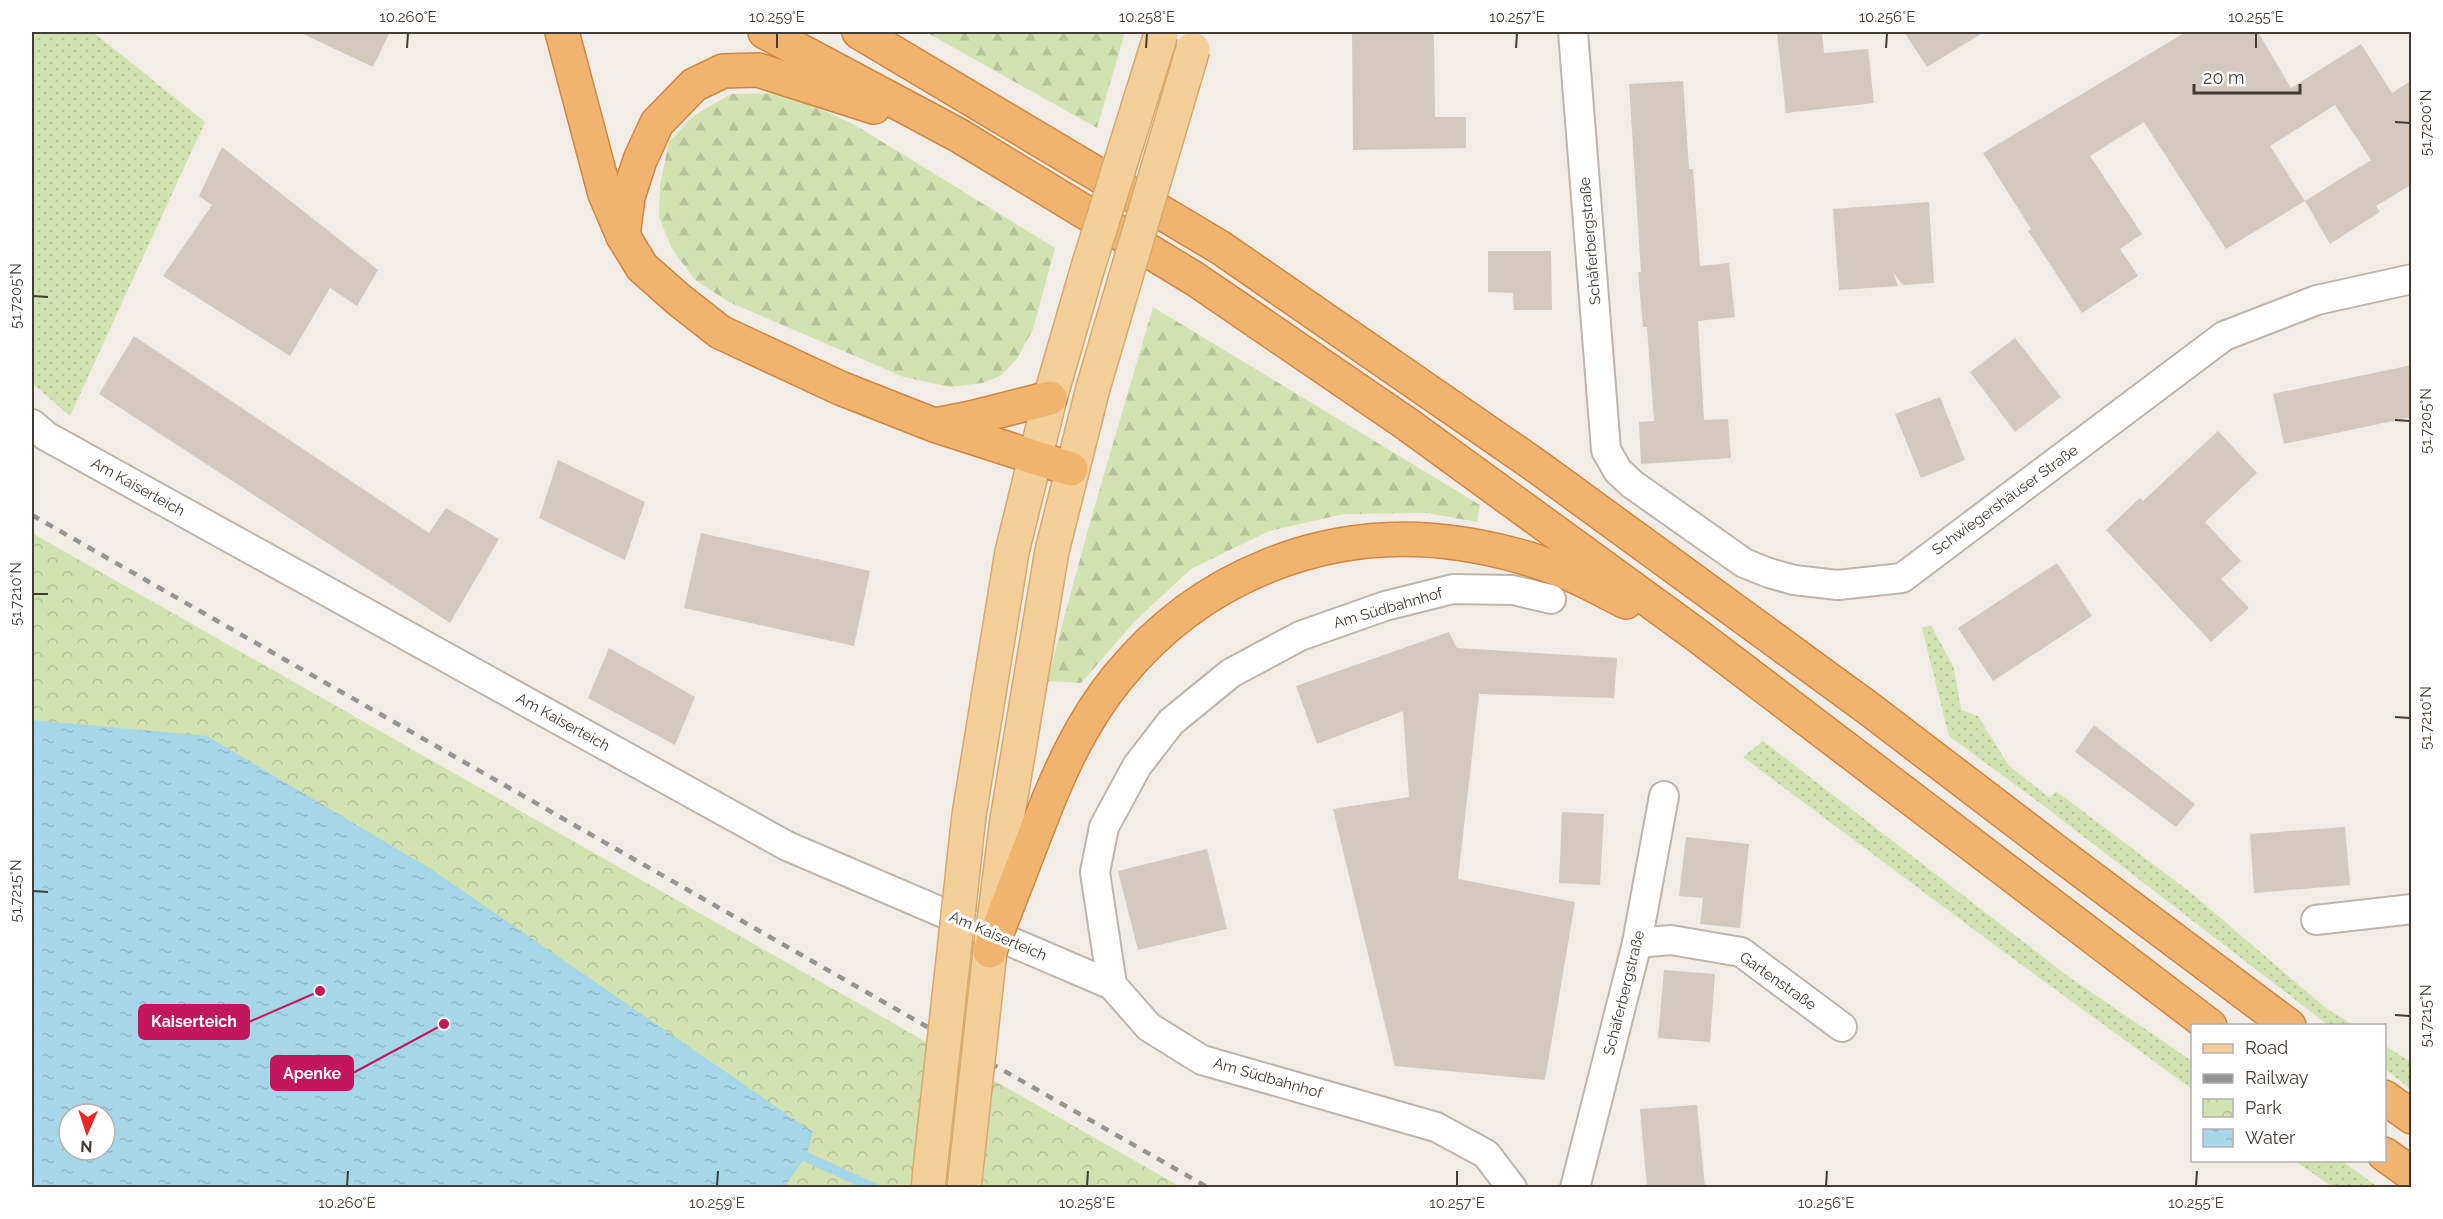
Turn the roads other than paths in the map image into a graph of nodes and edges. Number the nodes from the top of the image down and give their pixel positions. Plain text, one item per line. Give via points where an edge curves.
1 (562, 32) edge
2 (765, 32) edge
3 (859, 32) edge
4 (1573, 32) edge
5 (1161, 33) edge
6 (1196, 40) edge
7 (958, 135) junction
8 (623, 236) junction
9 (2412, 279) edge
10 (1055, 383) junction
11 (32, 424) edge
12 (934, 425) junction
13 (1606, 450) joint
14 (1035, 459) junction
15 (1071, 470) junction
16 (1551, 599) dead end
17 (1698, 636) junction
18 (1664, 796) dead end
19 (2412, 909) edge
20 (2316, 921) dead end
21 (1637, 943) junction
22 (990, 951) junction
23 (1112, 985) junction
24 (2207, 1024) edge
25 (2286, 1024) edge
26 (1842, 1027) dead end
27 (2386, 1098) edge
28 (2412, 1117) edge
29 (2386, 1156) edge
30 (2412, 1174) edge
31 (928, 1188) edge
32 (964, 1188) edge
33 (1512, 1188) edge
34 (1575, 1188) edge

1 - 8 highway via 605,194
2 - 7 highway
3 - 25 highway via 1221,248 1535,465 1868,708
4 - 13 street, Schäferbergstraße
5 - 10 main road, bridge
6 - 15 main road, bridge
7 - 8 highway via 758,70 723,71 694,85 657,123 628,197
7 - 17 highway via 1195,279 1407,424
8 - 12 highway via 642,267 720,332 840,388
9 - 13 street, Schwiegershäuser Straße via 2317,300 2224,336 1902,578 1816,584 1744,563 1632,484 1618,471
10 - 12 highway via 971,418
10 - 14 main road
11 - 23 street, Am Kaiserteich via 56,442 787,846
12 - 14 highway
14 - 15 highway
14 - 31 main road, bridge via 1012,552 969,815
15 - 22 main road, bridge via 1052,551 1007,820
16 - 23 street, Am Südbahnhof via 1513,590 1453,589 1384,606 1300,636 1231,672 1171,722 1137,766 1104,827 1095,872
17 - 22 highway, bridge via 1552,567 1456,543 1404,539 1351,543 1268,564 1195,604 1153,638 1117,678 1067,757
17 - 24 highway
18 - 21 street, Schäferbergstraße
19 - 20 street
21 - 26 street, Gartenstraße via 1671,940 1741,952
21 - 34 street, Schäferbergstraße
22 - 32 main road, bridge
23 - 33 street, Am Südbahnhof via 1149,1027 1202,1060 1436,1127 1486,1154
27 - 28 highway
29 - 30 highway

